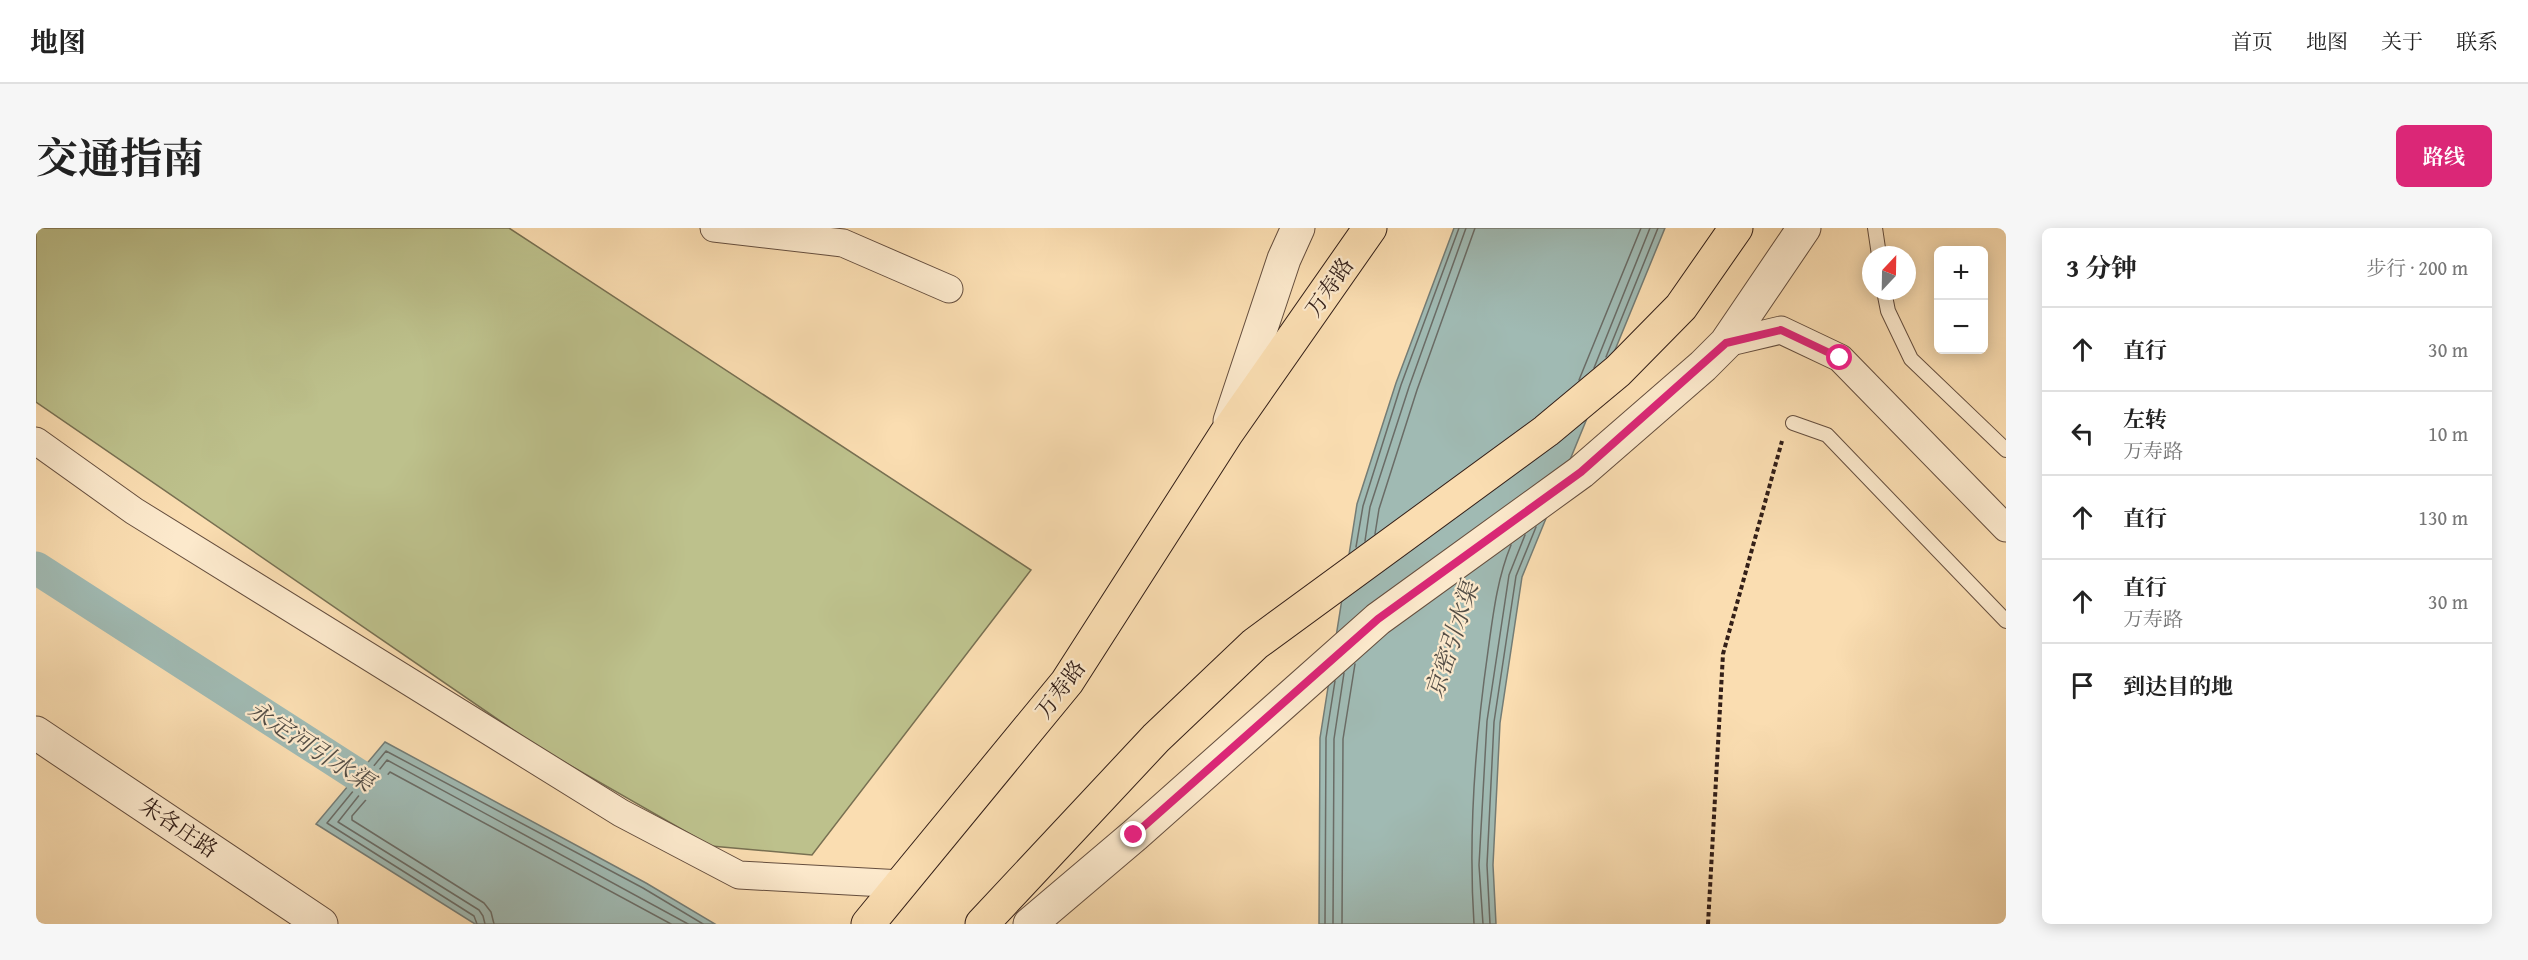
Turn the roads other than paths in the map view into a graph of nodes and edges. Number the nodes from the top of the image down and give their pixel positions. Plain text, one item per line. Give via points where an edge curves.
1 (714, 228) edge
2 (1298, 228) edge
3 (1370, 228) edge
4 (1736, 228) edge
5 (1804, 228) edge
6 (1875, 228) edge
7 (1878, 246) edge
8 (949, 289) dead end
9 (1886, 300) edge
10 (1726, 343) junction
11 (1793, 423) road end
12 (1226, 434) junction
13 (36, 441) edge
14 (2006, 450) edge
15 (2006, 528) edge
16 (2006, 621) edge
17 (36, 733) edge
18 (902, 884) junction
19 (321, 924) edge
20 (868, 924) edge
21 (982, 924) edge
22 (1030, 924) edge

1 - 8 street via 843,243
2 - 12 street, 万寿路 via 1284,258
3 - 12 highway, 万寿路
4 - 21 highway via 1681,307 1618,371 1546,431 1255,644 1156,738
5 - 10 street
6 - 7 lane
9 - 14 lane via 1911,359
10 - 15 street via 1781,330 1840,358
10 - 22 street via 1581,472 1378,619
11 - 16 lane via 1827,435
12 - 18 highway, 万寿路 via 1067,682
13 - 18 street via 134,511 621,813 739,875
17 - 19 street, 朱各庄路
18 - 20 highway, 万寿路

